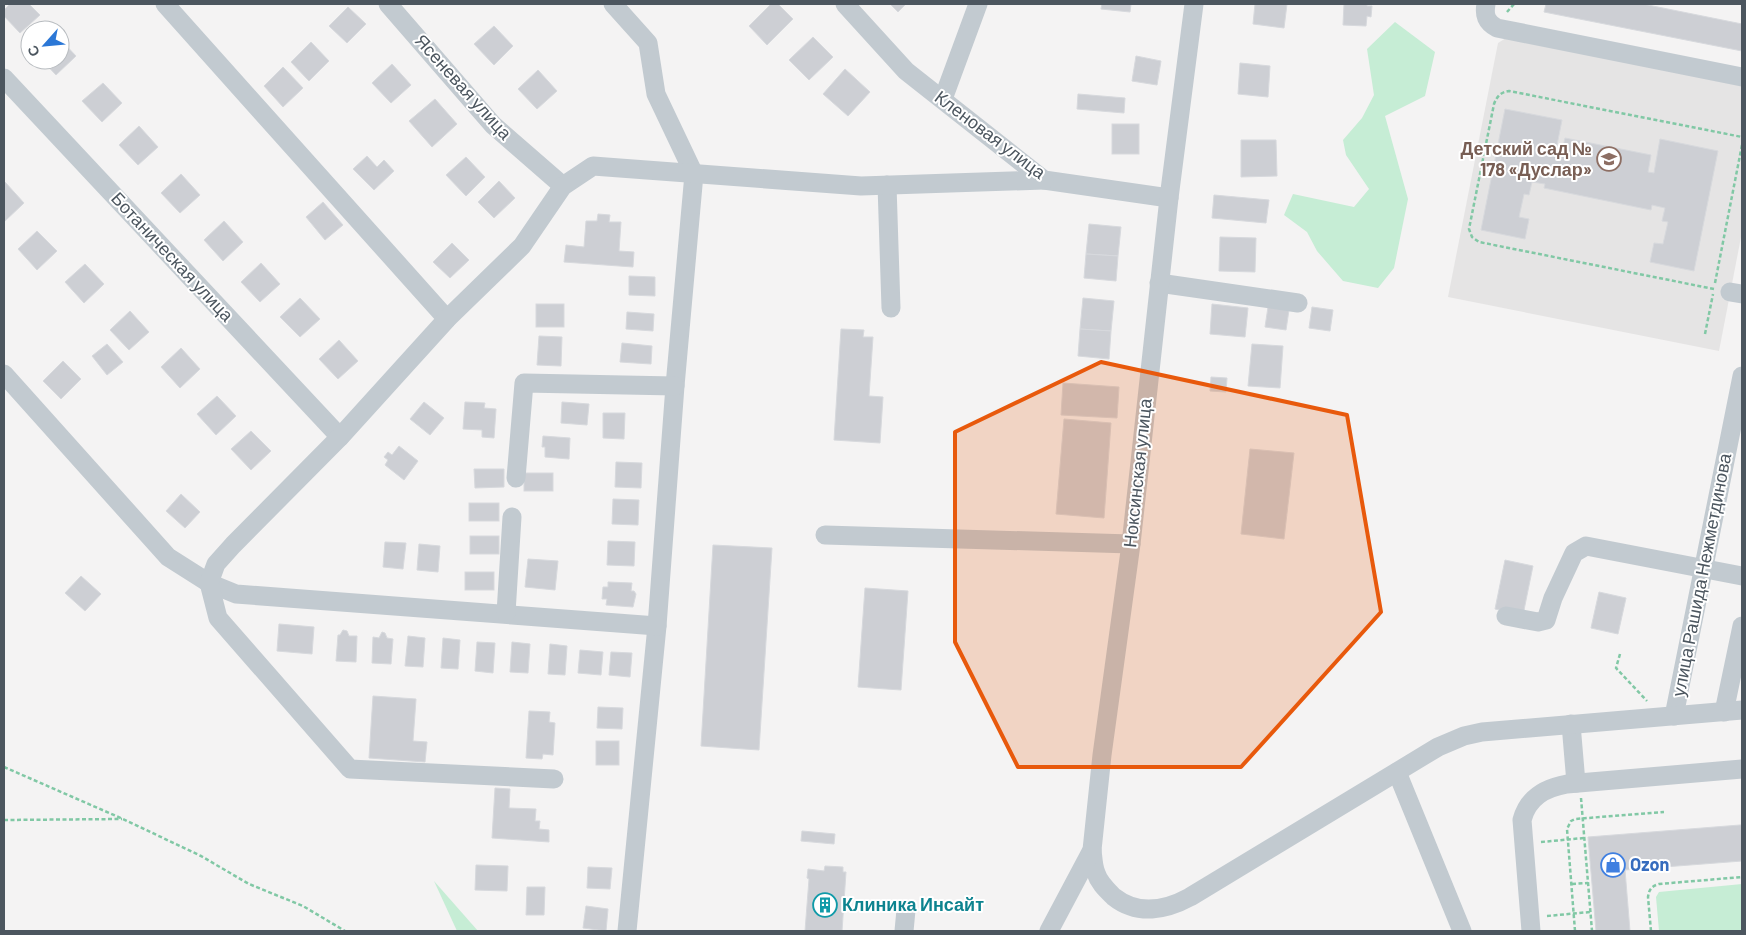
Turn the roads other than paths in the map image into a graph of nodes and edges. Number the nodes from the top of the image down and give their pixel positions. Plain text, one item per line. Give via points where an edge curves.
1 (165, 4) edge
2 (388, 4) edge
3 (614, 4) edge
4 (846, 4) edge
5 (978, 4) edge
6 (1194, 4) edge
7 (1486, 4) edge
8 (1742, 77) edge
9 (4, 78) edge
10 (943, 99) junction
11 (694, 174) junction
12 (1044, 180) junction
13 (887, 185) junction
14 (563, 186) junction
15 (1169, 198) junction
16 (1160, 283) junction
17 (1298, 303) dead end
18 (891, 308) dead end
19 (448, 319) junction
20 (4, 374) edge
21 (1742, 376) edge
22 (675, 386) junction
23 (1736, 436) edge
24 (340, 437) junction
25 (516, 478) dead end
26 (512, 517) dead end
27 (825, 535) dead end
28 (1131, 544) junction
29 (1703, 568) junction
30 (1742, 576) edge
31 (209, 583) junction
32 (506, 613) junction
33 (1506, 616) dead end
34 (657, 626) junction
35 (1742, 626) edge
36 (1738, 713) edge
37 (1674, 716) junction
38 (1571, 724) junction
39 (1742, 769) edge
40 (1397, 772) junction
41 (554, 778) dead end
42 (1578, 783) junction
43 (1092, 850) junction
44 (906, 910) dead end
45 (1531, 924) edge
46 (627, 931) edge
47 (904, 931) edge
48 (1049, 931) edge
49 (1462, 931) edge

1 - 19 street
2 - 14 street, Ясеневая улица via 493,125
3 - 11 street via 648,43 656,94
4 - 10 street, Кленовая улица via 906,71
5 - 10 street
6 - 15 street, Ноксинская улица
7 - 8 street via 1486,17 1497,28
9 - 24 street, Ботаническая улица
10 - 12 street, Кленовая улица
11 - 13 street
11 - 14 street via 593,166
11 - 22 street
12 - 13 street
12 - 15 street, Кленовая улица
13 - 18 street
14 - 19 street via 522,246
15 - 16 street, Ноксинская улица
16 - 17 street
16 - 28 street, Ноксинская улица
19 - 24 street
20 - 31 street via 168,557
21 - 23 street, улица Рашида Нежметдинова
22 - 25 street via 524,382
22 - 34 street
23 - 29 street, улица Рашида Нежметдинова
24 - 31 street via 232,545 216,564
26 - 32 street
27 - 28 street
28 - 43 street, Ноксинская улица
29 - 30 street
29 - 33 street via 1584,546 1574,552 1546,620 1538,622
29 - 37 street, улица Рашида Нежметдинова
31 - 32 street via 236,594
31 - 41 street via 218,618 350,769
32 - 34 street
34 - 46 street
35 - 36 street
36 - 37 street
37 - 38 street
38 - 40 street via 1464,736 1438,747
38 - 42 street
39 - 42 street
40 - 43 street via 1190,897 1165,908 1134,908 1121,902 1106,889 1096,872
40 - 49 street
42 - 45 street via 1548,789 1534,797 1522,820
43 - 48 street, Ноксинская улица
44 - 47 street

